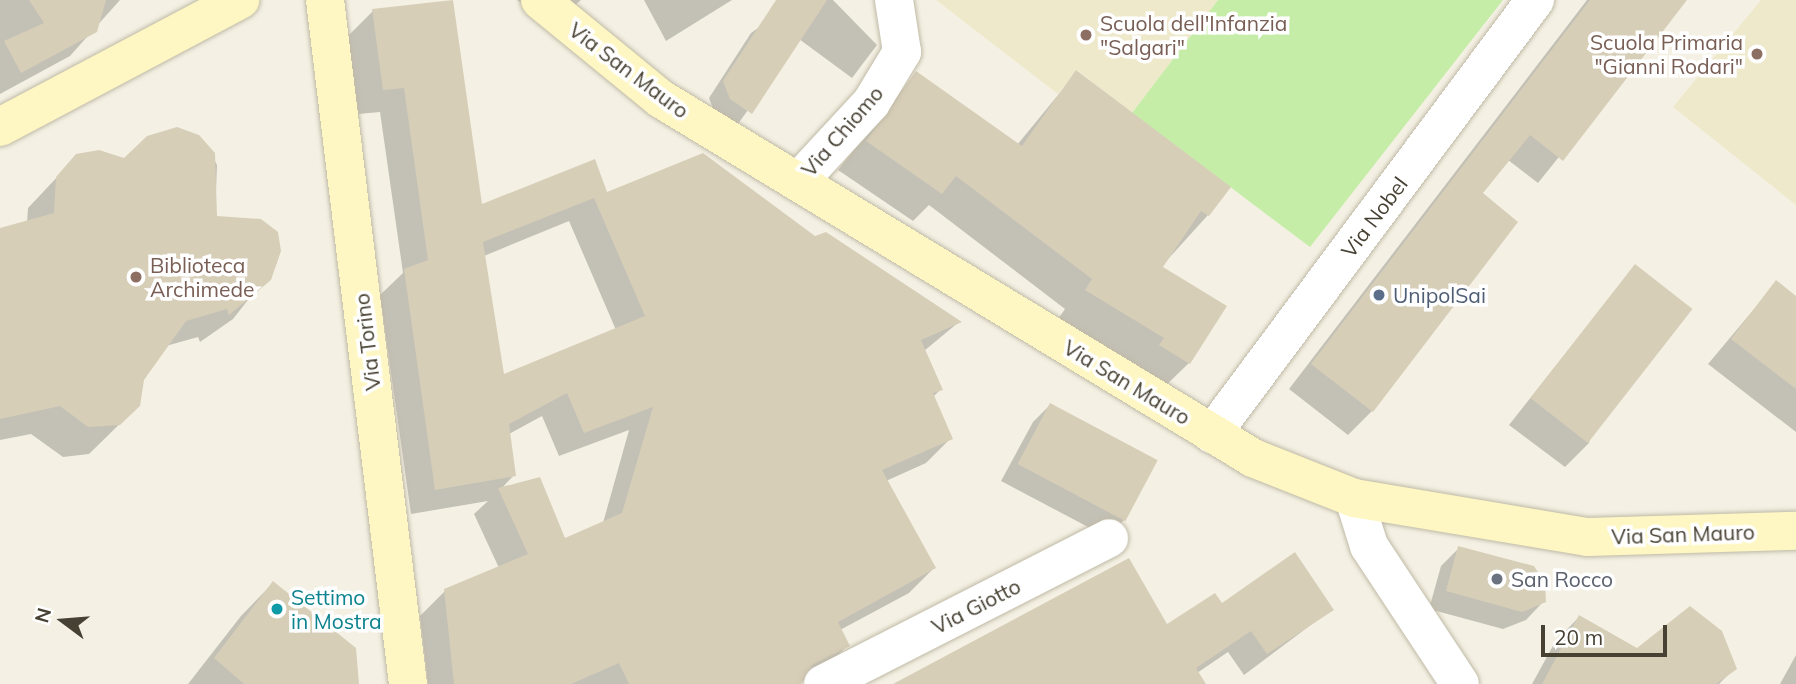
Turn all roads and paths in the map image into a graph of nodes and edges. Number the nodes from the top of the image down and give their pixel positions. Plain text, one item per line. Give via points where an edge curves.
1 (240, 0) edge
2 (325, 0) edge
3 (540, 0) edge
4 (894, 0) edge
5 (1535, 0) edge
6 (0, 127) edge
7 (798, 182) junction
8 (1212, 434) junction
9 (1354, 498) junction
10 (1796, 531) edge
11 (1108, 538) dead end
12 (839, 681) edge
13 (408, 684) edge
14 (1460, 684) edge

1 - 6 street
2 - 13 street, Via Torino
3 - 7 street, Via San Mauro via 661,99
4 - 7 street, Via Chiomo via 902,52 871,103
5 - 8 street, Via Nobel
7 - 8 street, Via San Mauro
8 - 9 street, Via San Mauro via 1253,458
9 - 10 street, Via San Mauro via 1588,537
9 - 14 street via 1369,546
11 - 12 street, Via Giotto

